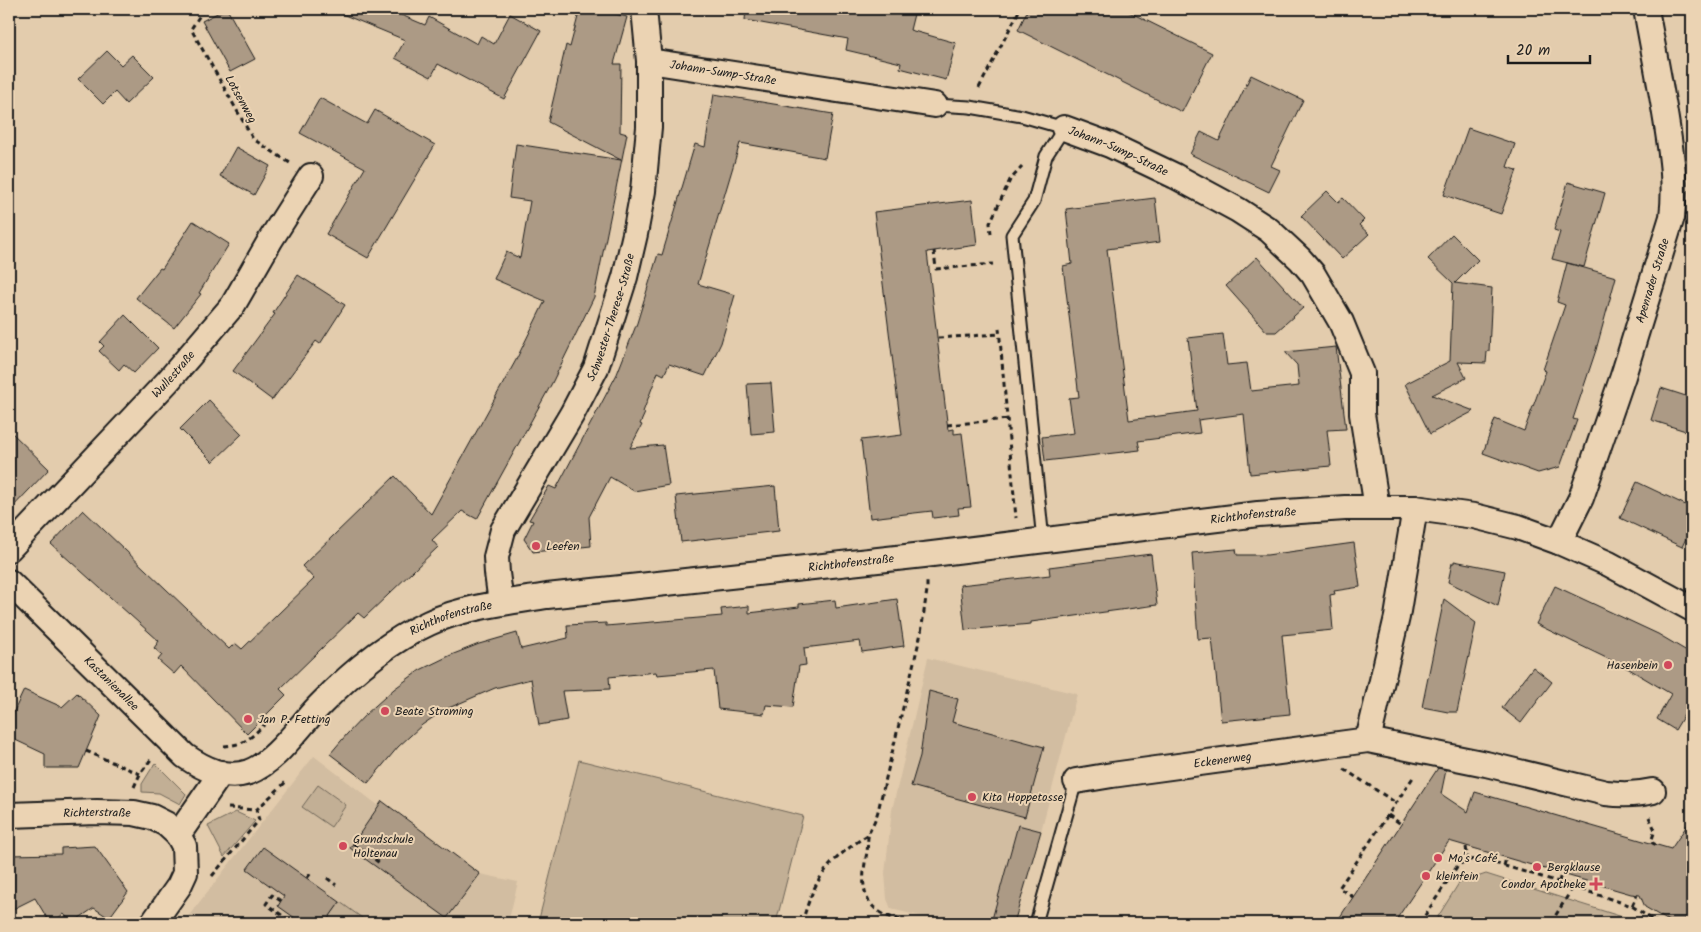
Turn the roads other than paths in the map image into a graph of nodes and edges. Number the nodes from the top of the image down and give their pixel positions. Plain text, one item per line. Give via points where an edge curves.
1 (644, 9) edge
2 (1646, 9) edge
3 (649, 61) junction
4 (935, 105) joint
5 (1064, 128) junction
6 (310, 176) road end
7 (1377, 508) junction
8 (1415, 508) junction
9 (1043, 541) junction
10 (1559, 542) junction
11 (9, 549) edge
12 (9, 582) edge
13 (501, 603) junction
14 (1692, 609) edge
15 (1368, 740) junction
16 (221, 773) junction
17 (1076, 781) joint
18 (1645, 793) road end
19 (9, 815) edge
20 (178, 835) junction
21 (153, 923) edge
22 (1036, 923) edge

1 - 3 street, Schwester-Therese-Straße
2 - 10 street, Apenrader Straße via 1674,172 1672,217 1581,498
3 - 4 street, Johann-Sump-Straße
3 - 13 street, Schwester-Therese-Straße via 649,127 643,190 625,277 596,368 503,530 496,557
4 - 5 lane, Johann-Sump-Straße via 1022,116
5 - 7 street, Johann-Sump-Straße via 1118,149 1238,210 1269,230 1313,274 1341,322 1362,373 1362,414
5 - 9 lane via 1046,156 1034,201 1012,235
6 - 11 street, Wullestraße via 233,305 168,381
7 - 8 street, Richthofenstraße
7 - 9 street, Richthofenstraße via 1258,514
8 - 10 street, Richthofenstraße via 1518,526
8 - 15 street via 1397,617
9 - 13 street, Richthofenstraße
10 - 14 street, Richthofenstraße via 1609,564
12 - 16 street, Kastanienallee via 166,739 200,766
13 - 16 street, Richthofenstraße via 430,622 404,636 362,665 335,689 269,760 242,774
15 - 17 street, Eckenerweg
15 - 18 street, Eckenerweg via 1606,793 1626,796
16 - 20 street
17 - 22 lane
19 - 20 street, Richterstraße via 134,813 152,817
20 - 21 street via 184,846 185,873

